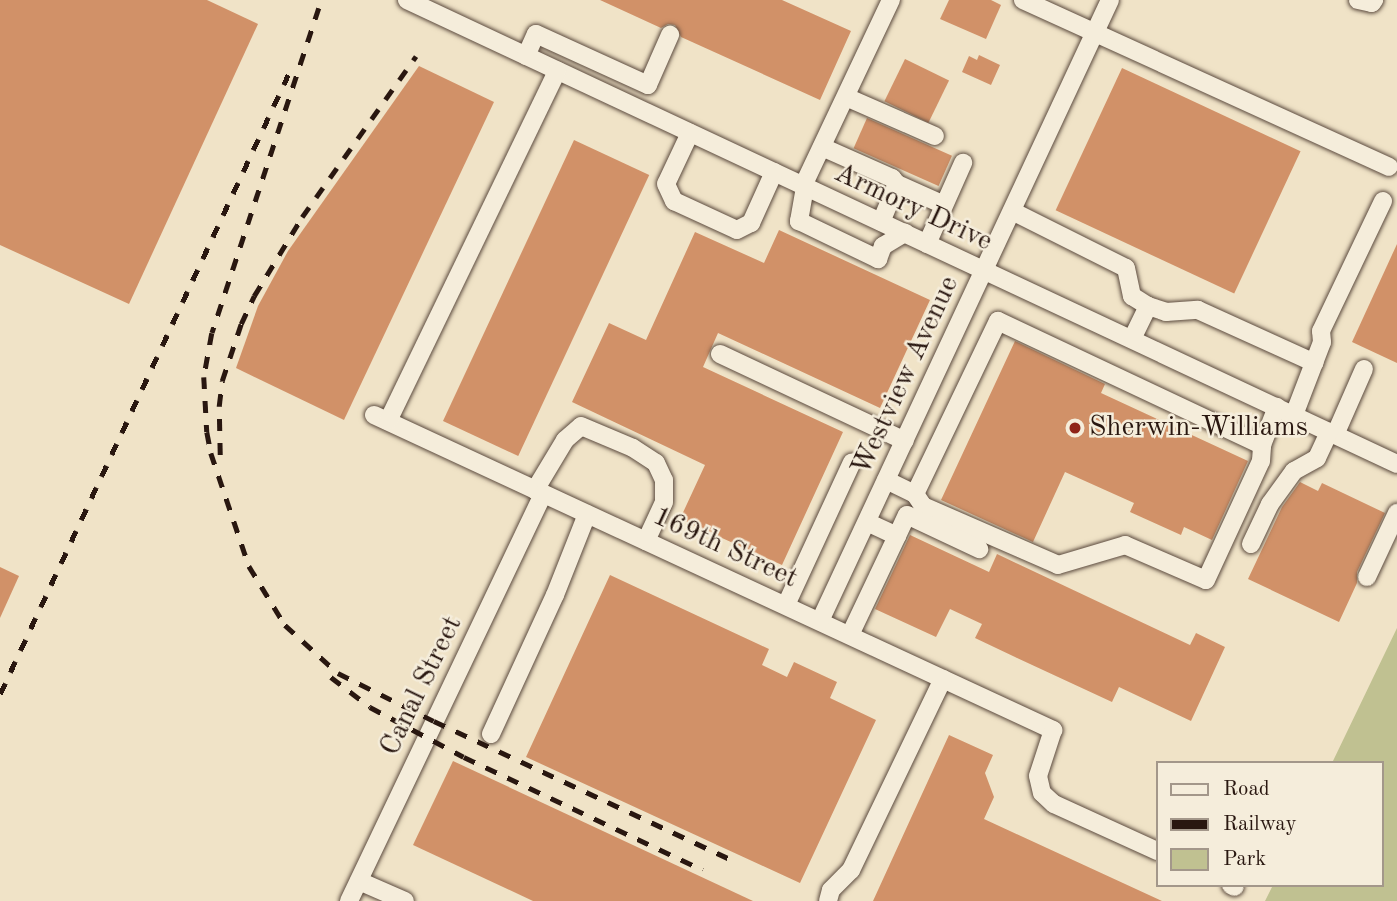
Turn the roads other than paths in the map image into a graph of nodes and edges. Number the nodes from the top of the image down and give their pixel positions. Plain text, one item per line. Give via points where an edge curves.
1 (407, 0) edge
2 (891, 0) edge
3 (1023, 0) edge
4 (1110, 0) edge
5 (1358, 0) edge
6 (1374, 0) edge
7 (1095, 32) junction
8 (670, 35) dead end
9 (526, 56) junction
10 (557, 71) junction
11 (641, 83) junction
12 (846, 97) junction
13 (631, 105) junction
14 (690, 133) junction
15 (935, 136) dead end
16 (822, 147) junction
17 (963, 163) dead end
18 (1390, 167) dead end
19 (774, 172) junction
20 (897, 184) junction
21 (804, 186) junction
22 (1383, 201) dead end
23 (944, 205) junction
24 (1012, 211) junction
25 (881, 222) junction
26 (905, 233) junction
27 (927, 244) junction
28 (984, 270) junction
29 (1148, 306) junction
30 (1132, 339) junction
31 (720, 354) dead end
32 (943, 359) junction
33 (1315, 363) junction
34 (1364, 369) dead end
35 (972, 373) junction
36 (1277, 407) junction
37 (1294, 415) junction
38 (1332, 433) junction
39 (905, 441) junction
40 (1262, 445) junction
41 (852, 462) dead end
42 (1397, 464) edge
43 (886, 480) junction
44 (539, 492) junction
45 (915, 494) junction
46 (1397, 513) edge
47 (587, 514) junction
48 (867, 522) junction
49 (897, 536) junction
50 (646, 541) junction
51 (1251, 544) dead end
52 (979, 549) dead end
53 (1367, 577) dead end
54 (786, 605) junction
55 (820, 621) junction
56 (850, 635) junction
57 (943, 679) junction
58 (491, 734) dead end
59 (1156, 852) edge
60 (359, 881) junction
61 (349, 901) edge
62 (405, 901) edge
63 (828, 901) edge

1 - 9 street, Armory Drive
2 - 12 street
3 - 7 street
4 - 7 street, Westview Avenue
5 - 6 street
7 - 18 street
7 - 24 street, Westview Avenue
8 - 11 street via 648,85
9 - 10 street, Armory Drive
9 - 11 street via 536,34
10 - 13 street, Armory Drive
10 - 44 street, 169th Street via 381,418
11 - 13 street
12 - 15 street
12 - 16 street
13 - 14 street, Armory Drive
14 - 19 street, Armory Drive
14 - 19 street via 666,184 674,201 737,230 751,223
16 - 20 street
16 - 21 street
17 - 23 street
19 - 21 street, Armory Drive
20 - 23 street
20 - 25 street
21 - 25 street, Armory Drive
21 - 26 street via 799,221 878,259 884,246
22 - 33 street via 1321,331
23 - 27 street
24 - 28 street, Westview Avenue
24 - 29 street via 1126,268 1132,296
25 - 26 street, Armory Drive
26 - 27 street, Armory Drive
27 - 28 street, Armory Drive
28 - 30 street, Armory Drive
28 - 32 street, Westview Avenue
29 - 30 street
29 - 33 street via 1166,312 1198,310
30 - 36 street, Armory Drive
31 - 39 street
32 - 35 street
32 - 39 street, Westview Avenue
33 - 37 street
34 - 38 street
35 - 40 street via 998,321
35 - 45 street
36 - 37 street, Armory Drive
36 - 40 street
37 - 38 street, Armory Drive
38 - 42 street, Armory Drive
38 - 51 street via 1317,458 1294,471 1270,504
39 - 43 street, Westview Avenue
40 - 45 street via 1261,461 1206,580 1125,545 1058,565 923,506
41 - 54 street
43 - 45 street
43 - 48 street, Westview Avenue
44 - 47 street, 169th Street
44 - 50 street, Canal Street via 565,440 581,425 633,448 656,463 664,480 664,502
44 - 60 street, Canal Street
46 - 53 street
47 - 50 street, 169th Street
47 - 58 street
48 - 49 street
48 - 55 street, Westview Avenue
49 - 52 street via 907,515
49 - 56 street
50 - 54 street, 169th Street
54 - 55 street, 169th Street
55 - 56 street, 169th Street
56 - 57 street, 169th Street
57 - 59 street, 169th Street via 1053,730 1038,776 1042,793 1054,804
57 - 63 street via 851,870 831,890
60 - 61 street, Canal Street
60 - 62 street

